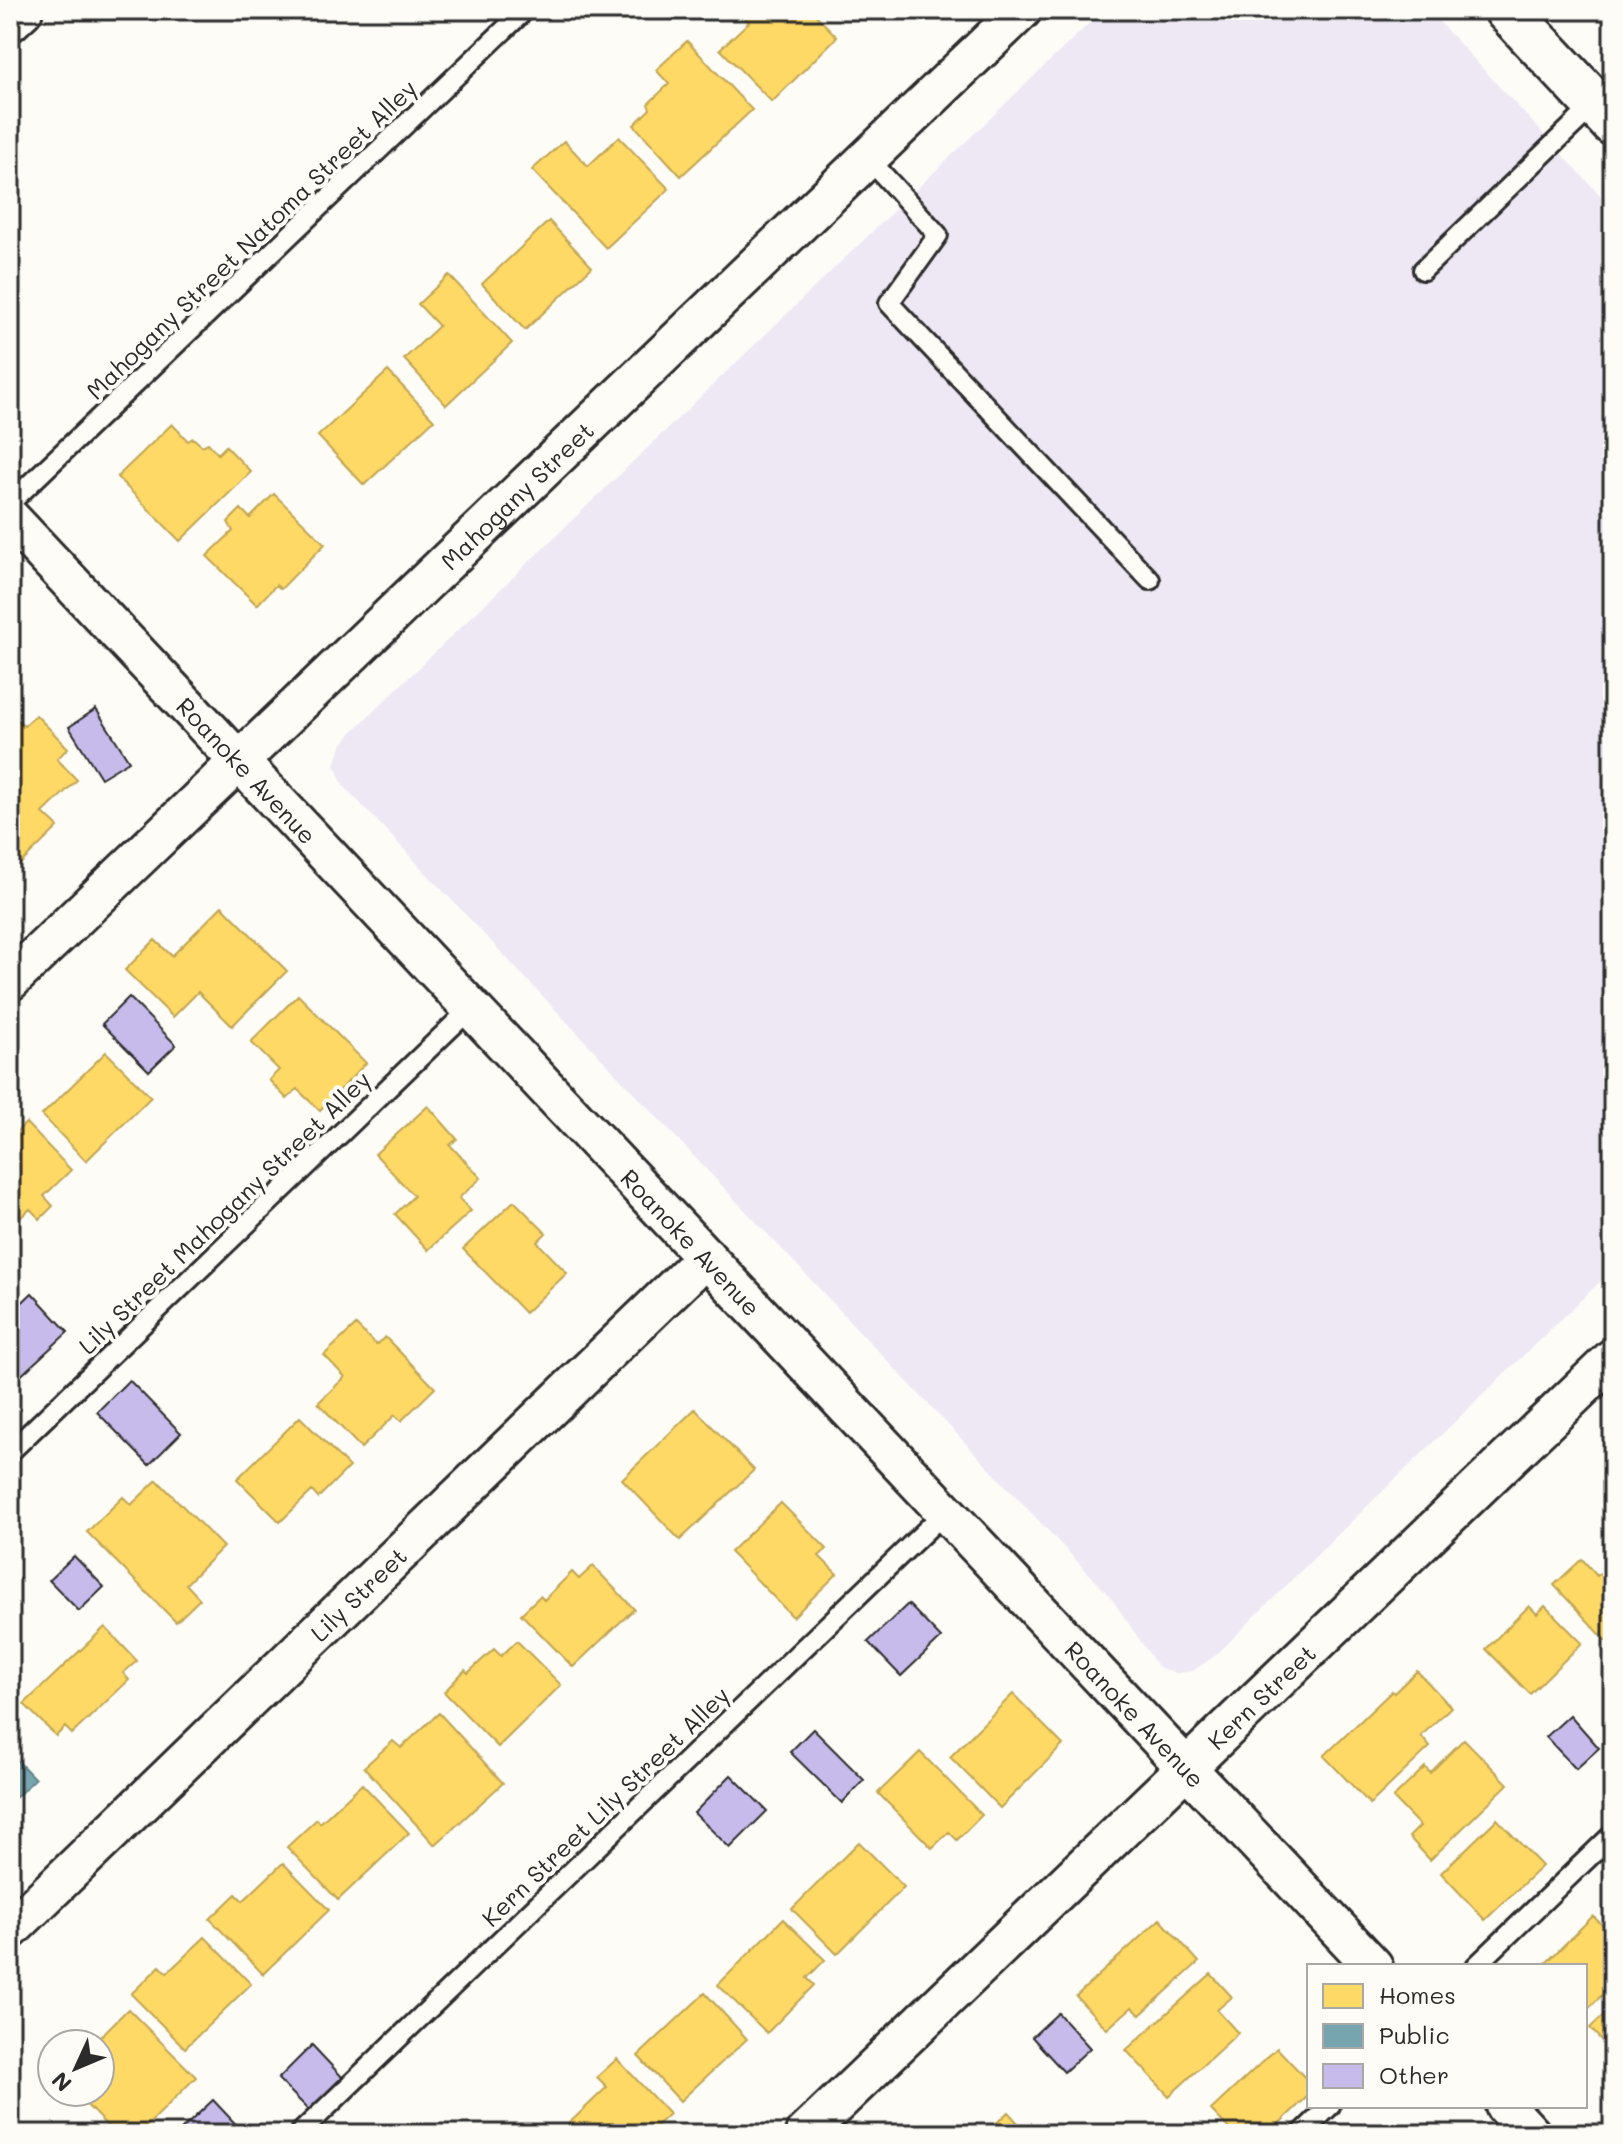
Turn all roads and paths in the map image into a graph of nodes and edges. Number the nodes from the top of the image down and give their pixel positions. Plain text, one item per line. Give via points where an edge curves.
1 (23, 10) edge
2 (525, 10) edge
3 (1022, 10) edge
4 (1507, 10) edge
5 (10, 22) edge
6 (1604, 113) edge
7 (868, 158) junction
8 (1423, 270) dead end
9 (10, 503) edge
10 (10, 518) edge
11 (1150, 580) dead end
12 (239, 761) junction
13 (10, 981) edge
14 (471, 1008) junction
15 (706, 1257) junction
16 (1613, 1358) edge
17 (10, 1452) edge
18 (945, 1512) junction
19 (1187, 1767) junction
20 (1613, 1834) edge
21 (10, 1930) edge
22 (1371, 1964) edge
23 (1478, 1964) edge
24 (1328, 2108) edge
25 (1507, 2108) edge
26 (299, 2134) edge
27 (805, 2134) edge
28 (1301, 2134) edge
29 (1531, 2134) edge

1 - 5 street
2 - 9 lane, Mahogany Street Natoma Street Alley
3 - 7 street, Mahogany Street
4 - 6 street
6 - 8 lane
7 - 11 lane via 938,235 889,303
7 - 12 street, Mahogany Street
10 - 12 street, Roanoke Avenue
12 - 13 street, Mahogany Street
12 - 14 street, Roanoke Avenue
14 - 15 street, Roanoke Avenue
14 - 17 lane, Lily Street Mahogany Street Alley
15 - 18 street, Roanoke Avenue
15 - 21 street, Lily Street
16 - 19 street, Kern Street
18 - 19 street, Roanoke Avenue
18 - 26 lane, Kern Street Lily Street Alley
19 - 22 street, Roanoke Avenue
19 - 27 street, Kern Street
20 - 23 lane
24 - 28 lane
25 - 29 street

